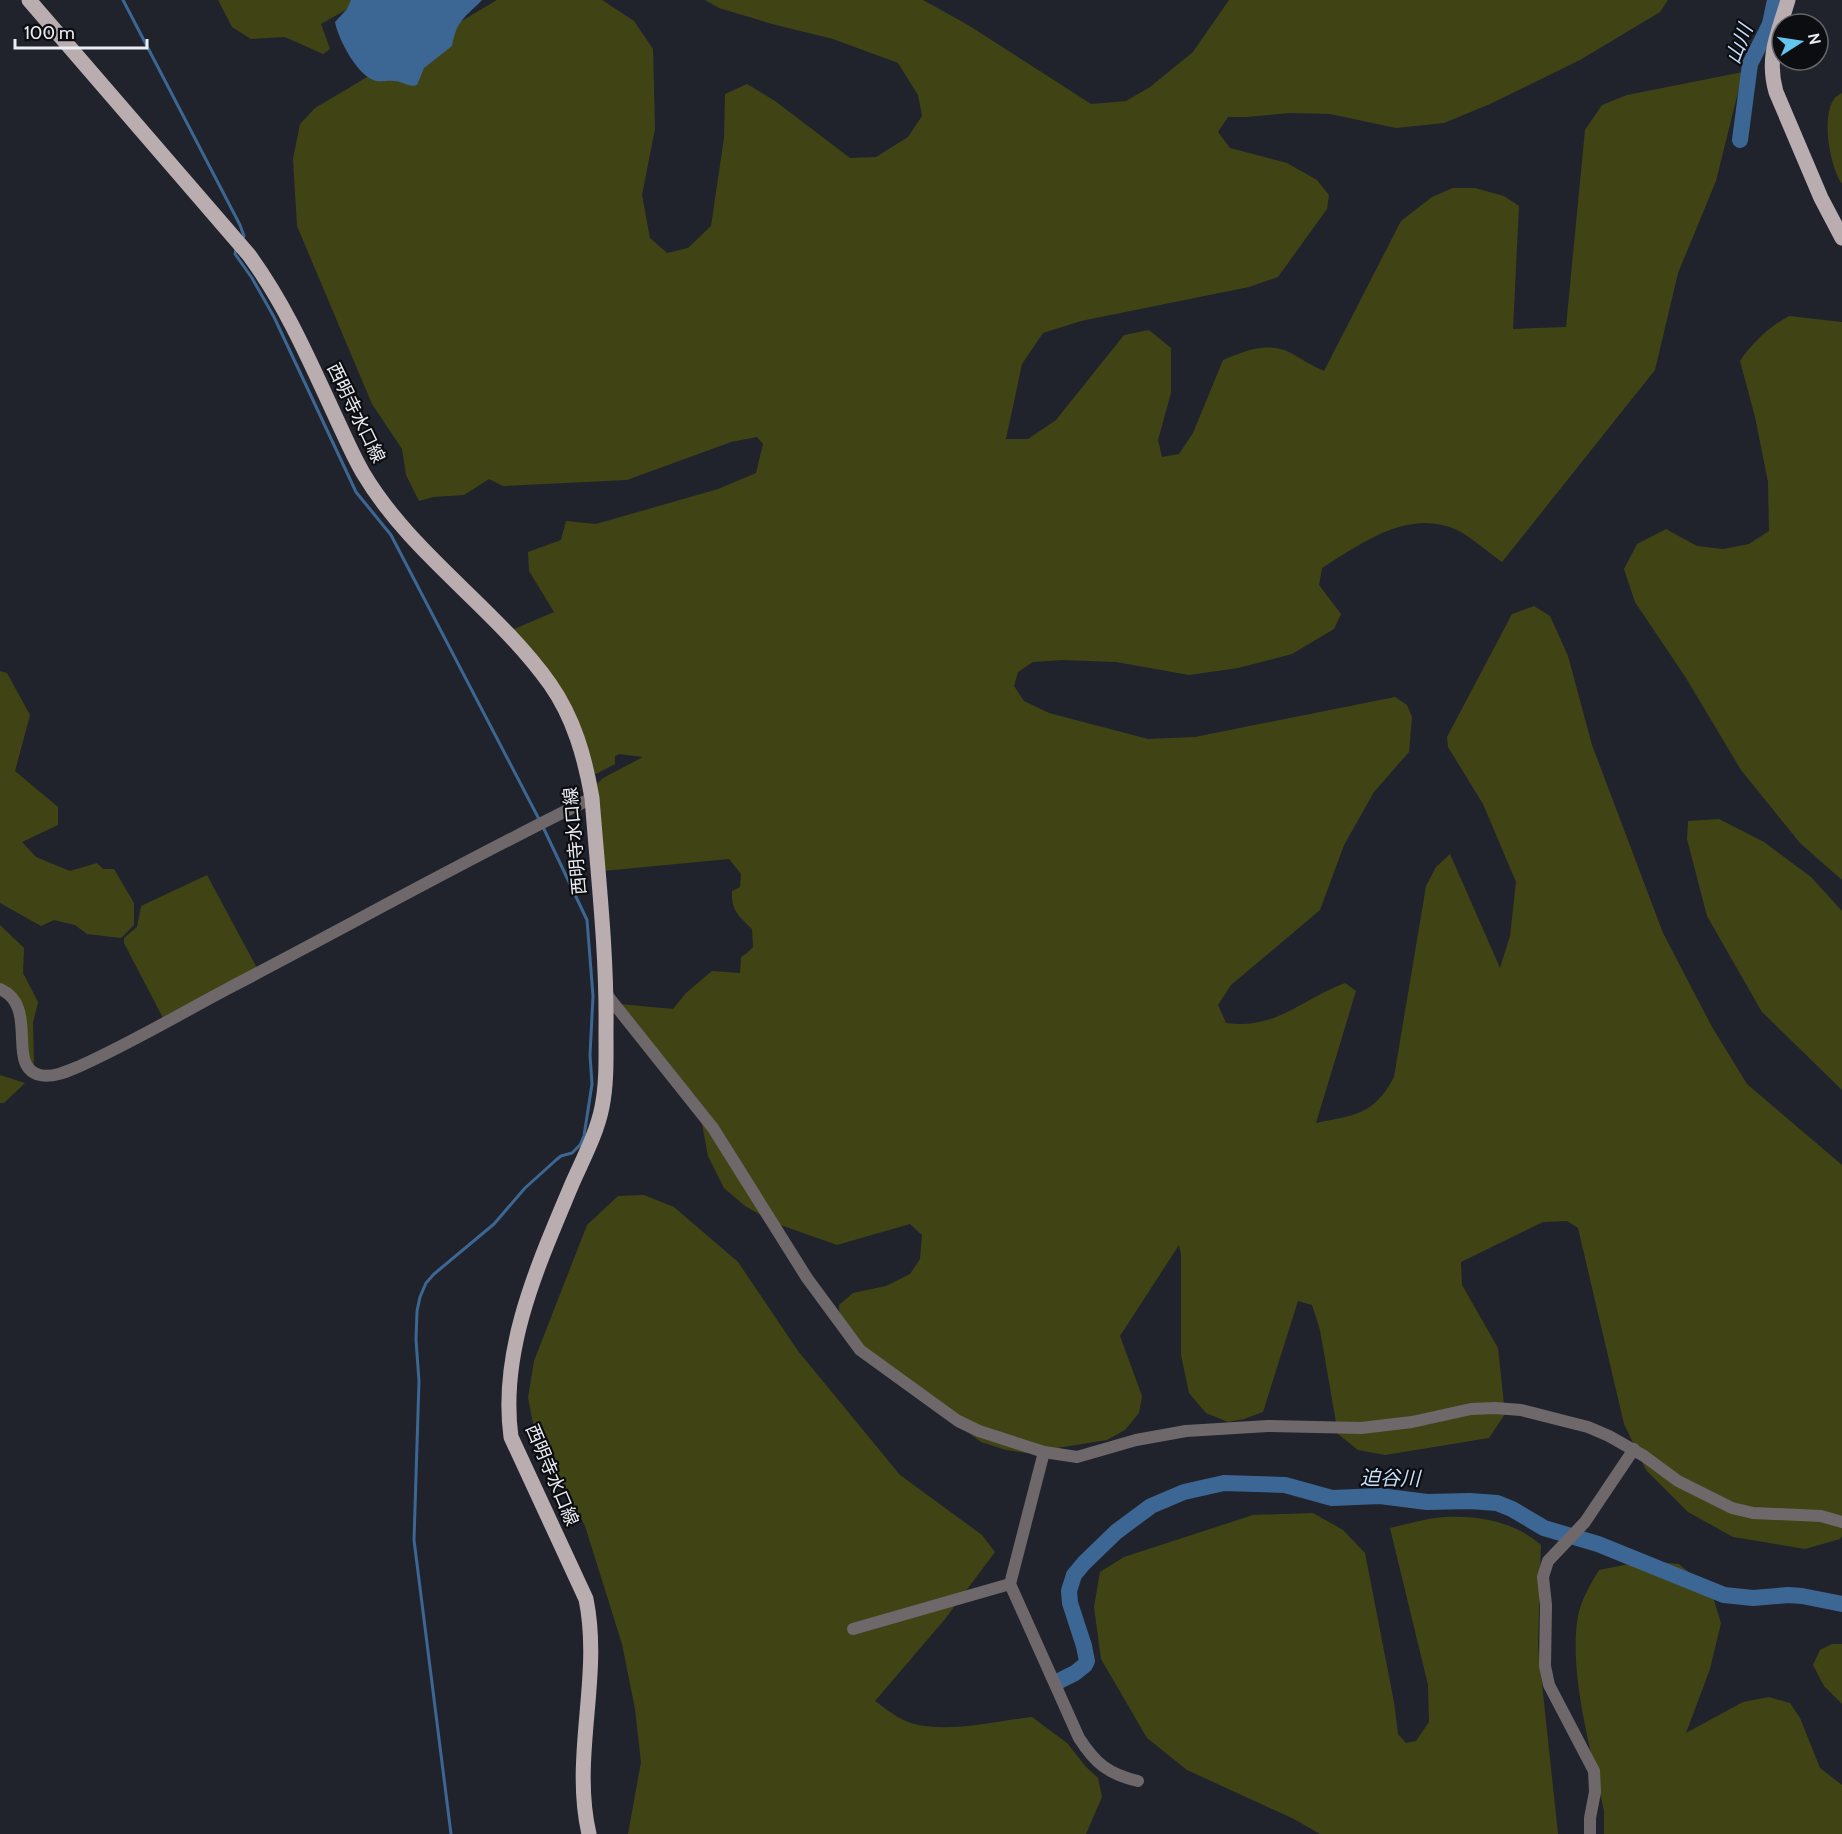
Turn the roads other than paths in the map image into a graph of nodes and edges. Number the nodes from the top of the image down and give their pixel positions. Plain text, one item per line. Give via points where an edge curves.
1 (29, 0) edge
2 (1788, 0) edge
3 (1842, 238) edge
4 (592, 798) junction
5 (0, 989) edge
6 (607, 995) junction
7 (1634, 1449) junction
8 (1044, 1452) junction
9 (1842, 1522) edge
10 (1010, 1584) junction
11 (853, 1629) dead end
12 (1138, 1781) dead end
13 (589, 1834) edge
14 (1590, 1834) edge

1 - 4 main road, 西明寺水口線 via 271,285 362,472 394,518 550,684 578,739
2 - 3 main road via 1771,58 1772,76 1816,187
4 - 5 street via 153,1029 58,1074 42,1076 25,1065 22,1017 15,1000
4 - 6 main road, 西明寺水口線
6 - 8 street via 713,1128 801,1269 860,1350 958,1421
6 - 13 main road, 西明寺水口線 via 606,1082 601,1110 540,1261 517,1334 507,1411 511,1437 586,1599 591,1621 583,1796
7 - 8 street via 1588,1427 1521,1410 1495,1408 1361,1428 1268,1426 1186,1431 1077,1457
7 - 9 street via 1677,1481 1732,1508 1753,1513 1821,1516
7 - 14 street via 1585,1522 1548,1561 1543,1577 1549,1685 1594,1771
8 - 10 street
10 - 11 street
10 - 12 street via 1091,1758 1124,1778

